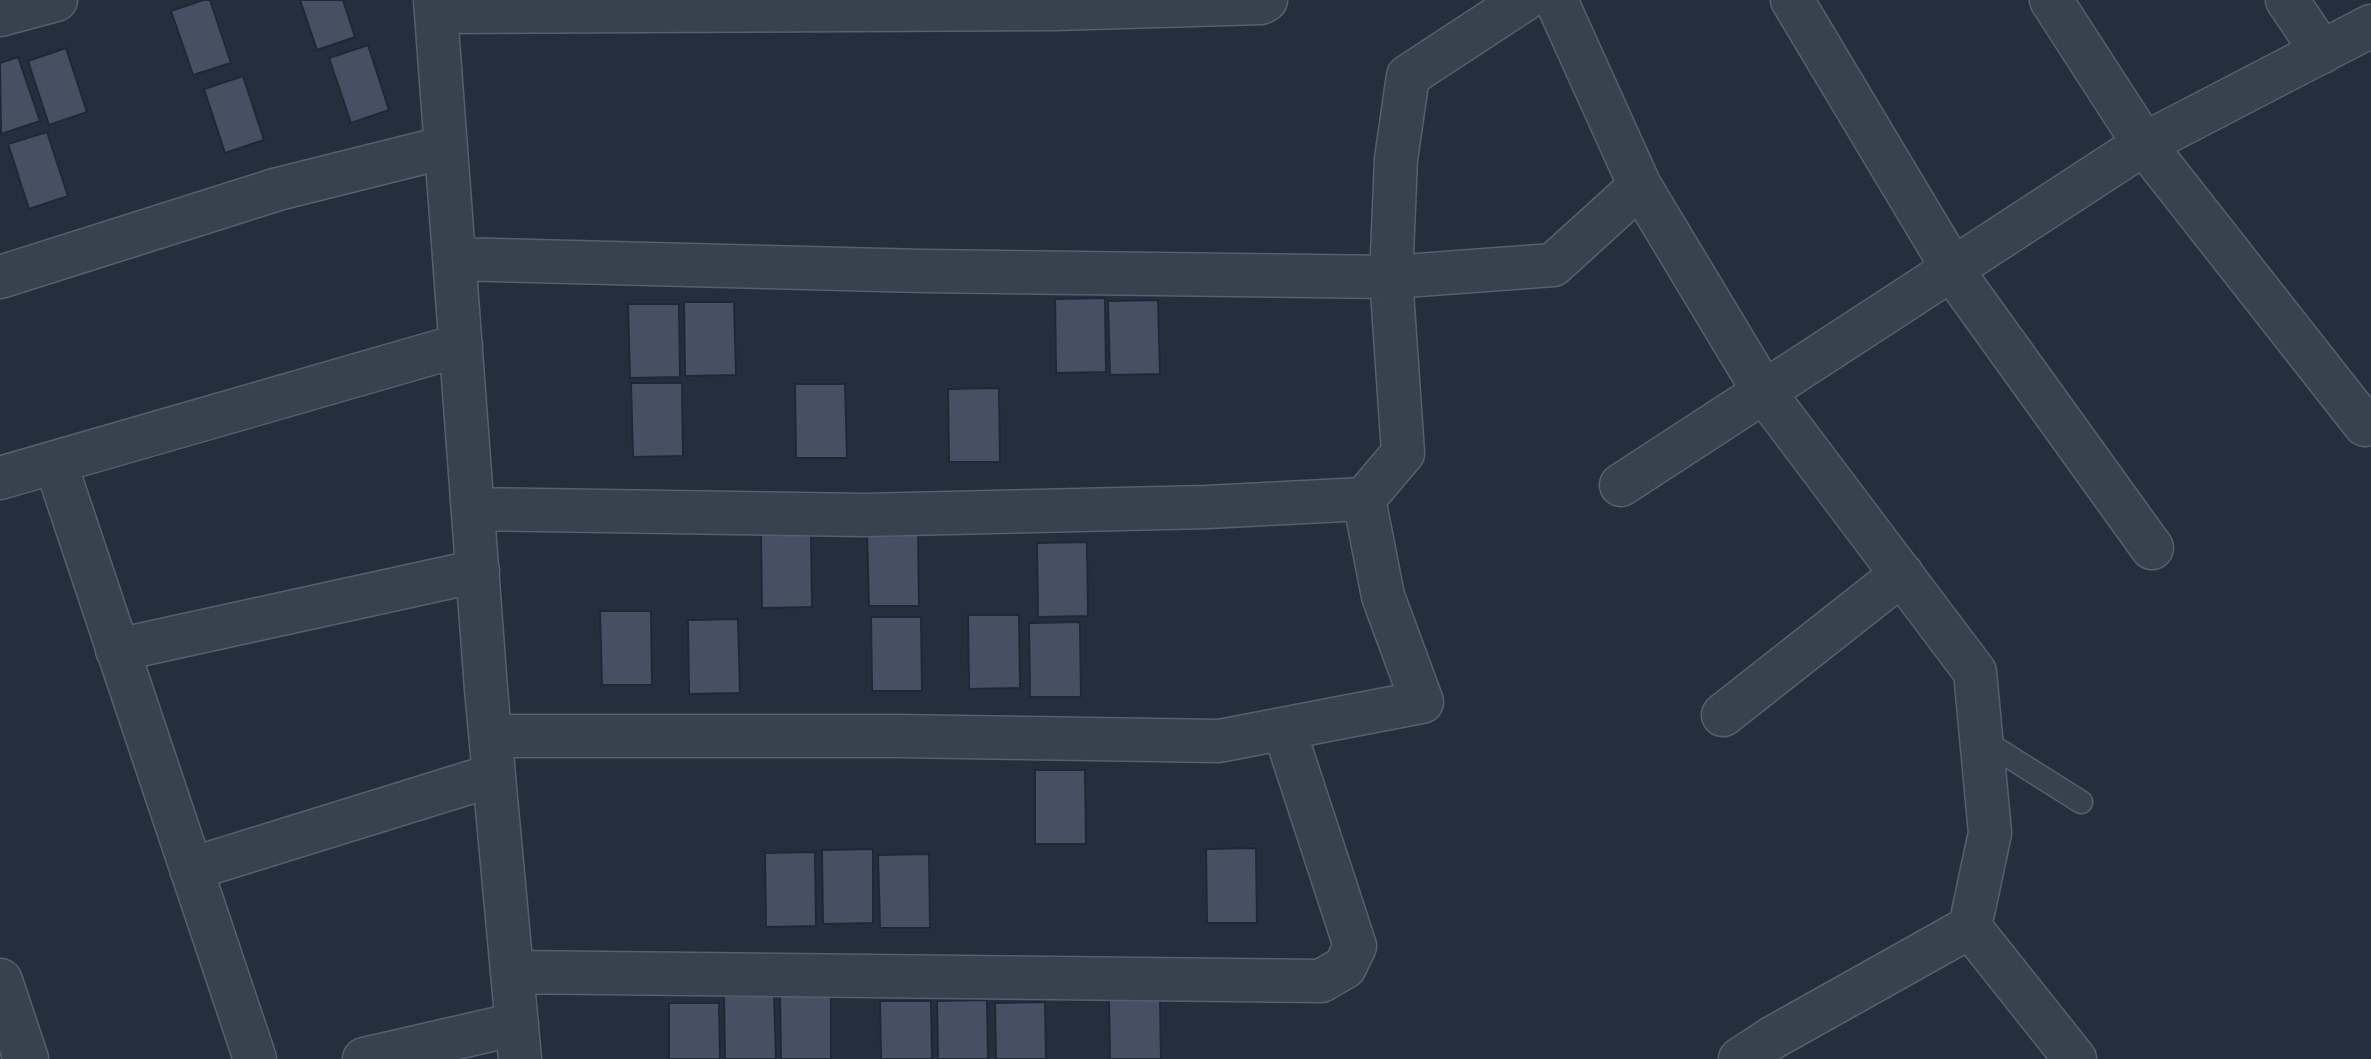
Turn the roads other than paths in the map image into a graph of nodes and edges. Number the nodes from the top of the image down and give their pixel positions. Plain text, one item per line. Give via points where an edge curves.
1 (56, 0) edge
2 (1266, 0) edge
3 (1524, 0) edge
4 (1556, 0) edge
5 (1792, 0) edge
6 (2051, 0) edge
7 (2287, 0) edge
8 (1055, 4) edge
9 (815, 5) edge
10 (435, 6) edge
11 (0, 15) edge
12 (2354, 44) edge
13 (2144, 144) junction
14 (446, 147) junction
15 (1640, 186) junction
16 (455, 259) junction
17 (1953, 270) junction
18 (0, 277) edge
19 (1391, 277) junction
20 (461, 345) junction
21 (1764, 392) junction
22 (2368, 429) edge
23 (55, 462) junction
24 (0, 478) edge
25 (1621, 485) dead end
26 (1364, 499) junction
27 (473, 509) junction
28 (2152, 548) dead end
29 (478, 571) junction
30 (1902, 574) junction
31 (117, 650) junction
32 (1723, 715) dead end
33 (1284, 729) junction
34 (1981, 739) junction
35 (492, 755) junction
36 (2081, 802) dead end
37 (191, 869) junction
38 (1970, 927) junction
39 (512, 972) junction
40 (0, 981) edge
41 (519, 1041) edge
42 (1766, 1052) edge
43 (26, 1059) edge
44 (255, 1059) edge
45 (364, 1059) edge
46 (2075, 1059) edge

1 - 11 street
2 - 8 street
3 - 19 street via 1408,76 1396,159
4 - 15 street
5 - 17 street
6 - 13 street
7 - 12 street
8 - 9 street
9 - 10 street
10 - 14 street
12 - 13 street
13 - 17 street
13 - 22 street
14 - 16 street
14 - 18 street via 278,189
15 - 19 street via 1553,265
15 - 21 street
16 - 19 street
16 - 20 street
17 - 21 street
17 - 28 street
19 - 26 street via 1403,453
20 - 23 street
20 - 27 street
21 - 25 street
21 - 30 street
23 - 24 street
23 - 31 street
26 - 27 street via 864,515
26 - 33 street via 1383,596 1422,702
27 - 29 street
29 - 31 street
29 - 35 street
30 - 32 street
30 - 34 street via 1975,672
31 - 37 street
33 - 35 street via 1219,741 898,736
33 - 39 street via 1355,946 1345,967 1321,981
34 - 36 lane
34 - 38 street via 1990,833
35 - 37 street
35 - 39 street
37 - 44 street
38 - 42 street
38 - 46 street
39 - 41 street
40 - 43 street
41 - 45 street

